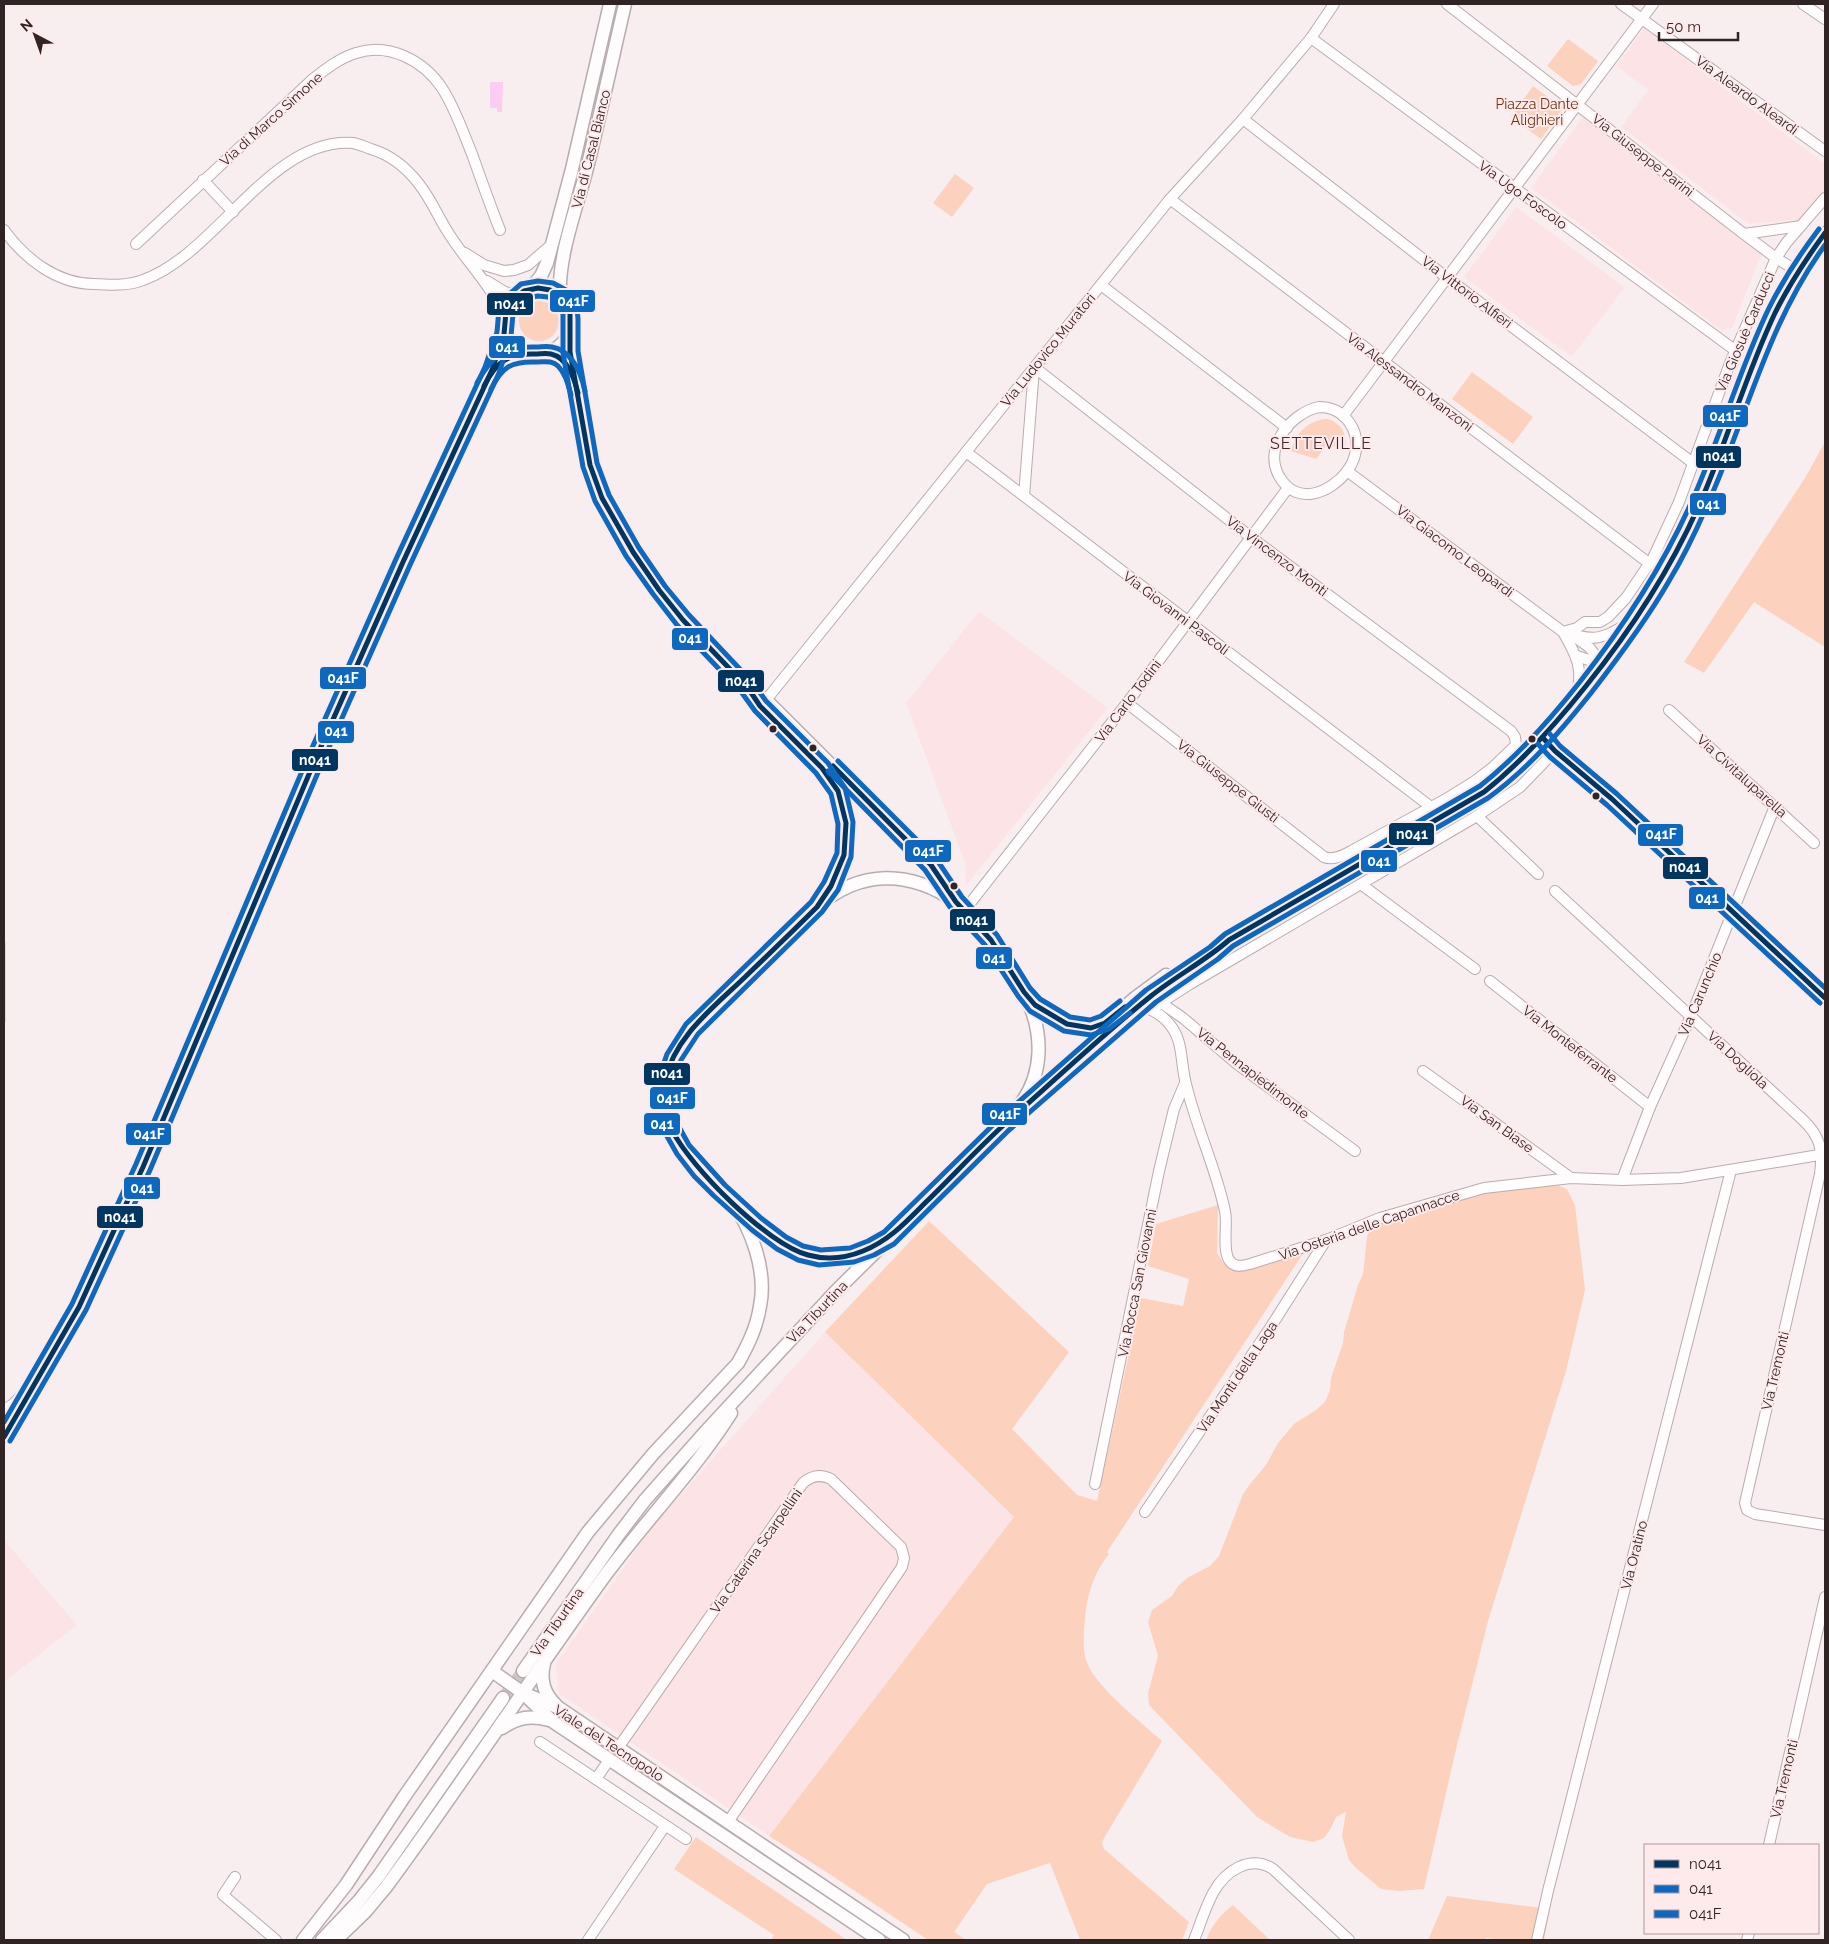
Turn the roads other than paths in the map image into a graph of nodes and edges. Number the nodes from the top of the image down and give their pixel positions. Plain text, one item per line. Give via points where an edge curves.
1 (610, 4) edge
2 (625, 4) edge
3 (1334, 4) edge
4 (1447, 4) edge
5 (1621, 4) edge
6 (1653, 4) edge
7 (1804, 4) edge
8 (1641, 19) junction
9 (1825, 19) edge
10 (1310, 38) junction
11 (1578, 104) junction
12 (1243, 118) junction
13 (1825, 151) edge
14 (203, 180) junction
15 (1514, 188) junction
16 (1825, 198) edge
17 (1170, 199) junction
18 (233, 212) junction
19 (1801, 226) junction
20 (4, 230) edge
21 (500, 230) dead end
22 (1825, 233) edge
23 (1744, 234) junction
24 (453, 242) junction
25 (136, 244) dead end
26 (551, 245) junction
27 (1776, 258) junction
28 (1797, 271) junction
29 (476, 273) junction
30 (1446, 277) junction
31 (1100, 285) junction
32 (530, 289) junction
33 (518, 295) junction
34 (560, 296) junction
35 (505, 323) junction
36 (571, 329) junction
37 (1736, 351) junction
38 (529, 353) junction
39 (546, 353) junction
40 (1383, 362) junction
41 (1034, 367) junction
42 (492, 370) junction
43 (575, 382) junction
44 (1343, 416) junction
45 (1287, 428) junction
46 (966, 452) junction
47 (1693, 463) junction
48 (1347, 470) junction
49 (1288, 488) junction
50 (1024, 496) junction
51 (1252, 538) junction
52 (1650, 564) junction
53 (1637, 619) junction
54 (1188, 622) junction
55 (1567, 633) junction
56 (1576, 656) junction
57 (1603, 665) junction
58 (748, 688) junction
59 (766, 700) junction
60 (1574, 702) junction
61 (1127, 703) junction
62 (1669, 710) dead end
63 (1544, 738) junction
64 (1555, 751) junction
65 (1775, 806) junction
66 (1431, 807) junction
67 (1477, 816) junction
68 (1814, 843) dead end
69 (1538, 874) dead end
70 (1362, 885) junction
71 (1555, 891) dead end
72 (960, 906) junction
73 (817, 907) junction
74 (1733, 912) junction
75 (1229, 940) junction
76 (1475, 969) dead end
77 (1490, 981) dead end
78 (1024, 992) junction
79 (1825, 998) edge
80 (1148, 1004) junction
81 (1691, 1016) junction
82 (1423, 1071) dead end
83 (1185, 1083) junction
84 (1650, 1107) junction
85 (1003, 1126) junction
86 (1356, 1151) dead end
87 (1823, 1154) edge
88 (1731, 1170) junction
89 (1571, 1178) junction
90 (1622, 1180) junction
91 (731, 1201) junction
92 (889, 1238) junction
93 (1326, 1240) junction
94 (39, 1379) junction
95 (746, 1388) junction
96 (4, 1409) edge
97 (4, 1437) edge
98 (1095, 1484) dead end
99 (1145, 1512) dead end
100 (1825, 1525) edge
101 (1825, 1596) edge
102 (545, 1662) junction
103 (492, 1671) junction
104 (523, 1671) tunnel mouth
105 (523, 1693) junction
106 (503, 1698) tunnel mouth
107 (559, 1708) junction
108 (552, 1721) junction
109 (498, 1731) junction
110 (540, 1742) dead end
111 (618, 1748) junction
112 (610, 1760) junction
113 (596, 1780) junction
114 (728, 1822) junction
115 (665, 1826) junction
116 (686, 1840) dead end
117 (1769, 1844) edge
118 (235, 1877) dead end
119 (276, 1940) edge
120 (303, 1940) edge
121 (322, 1940) edge
122 (336, 1940) edge
123 (588, 1940) edge
124 (879, 1940) edge
125 (903, 1940) edge
126 (1194, 1940) edge
127 (1349, 1940) edge
128 (1537, 1940) edge

1 - 26 main road, Via di Casal Bianco
2 - 34 main road, Via di Casal Bianco via 564,258
3 - 10 street, Via Ludovico Muratori
4 - 11 street, Via Giuseppe Parini
5 - 8 street, Via Aleardo Aleardi
6 - 8 street
7 - 9 street
8 - 11 street
8 - 13 street, Via Aleardo Aleardi
10 - 12 street, Via Ludovico Muratori
10 - 15 street, Via Ugo Foscolo
11 - 15 street
11 - 23 street, Via Giuseppe Parini
12 - 17 street, Via Ludovico Muratori
12 - 30 street, Via Vittorio Alfieri
14 - 18 street
14 - 21 street, Via di Marco Simone via 288,100 324,71 356,53 387,52 415,62 433,76 444,92 461,127
14 - 25 street, Via di Marco Simone
15 - 30 street
15 - 37 street, Via Ugo Foscolo
16 - 19 street, Via Giosuè Carducci
17 - 31 street, Via Ludovico Muratori
17 - 40 street, Via Alessandro Manzoni
18 - 20 street via 168,269 142,281 113,285 71,281 50,272 16,248
18 - 24 street via 295,158 332,144 354,143 398,161 432,202
19 - 23 street
19 - 27 street, Via Giosuè Carducci
22 - 28 main road, Via Tiburtina
23 - 27 street, Via Giuseppe Parini
24 - 26 street via 469,257 504,271 528,265
24 - 29 street
26 - 32 main road, Via di Casal Bianco via 543,272
27 - 28 street, Via Giuseppe Parini
27 - 37 street, Via Giosuè Carducci
28 - 53 main road, Via Tiburtina via 1766,331 1690,524
29 - 33 street via 505,292
29 - 35 street via 493,293
30 - 40 street
30 - 47 street, Via Vittorio Alfieri
31 - 41 street, Via Ludovico Muratori
31 - 45 street
32 - 33 main road
32 - 34 main road via 550,290
33 - 35 main road via 506,312
34 - 36 main road via 570,311
35 - 38 main road via 513,343
35 - 42 street
36 - 39 main road via 562,344
36 - 43 main road via 570,352
37 - 47 street, Via Giosuè Carducci
38 - 39 main road
38 - 42 street via 512,356
39 - 43 main road via 561,359
40 - 44 street
40 - 52 street, Via Alessandro Manzoni
41 - 46 street, Via Ludovico Muratori
41 - 50 street
41 - 51 street, Via Vincenzo Monti
42 - 94 street via 314,760 142,1168 79,1307
43 - 58 main road via 590,465 617,526 675,611
44 - 45 street via 1330,408 1320,407 1300,414
44 - 48 street via 1351,425 1356,440 1355,455
45 - 49 street via 1277,445 1274,460 1279,476
46 - 50 street, Via Giovanni Pascoli
46 - 59 street, Via Ludovico Muratori
47 - 52 street, Via Giosuè Carducci via 1665,537
48 - 49 street via 1334,484 1319,492 1303,494
48 - 55 street, Via Giacomo Leopardi
49 - 51 street, Via Carlo Todini
50 - 54 street, Via Giovanni Pascoli
51 - 54 street, Via Carlo Todini
51 - 66 street, Via Vincenzo Monti via 1515,737 1516,744 1492,768
52 - 55 street, Via Giosuè Carducci via 1608,617 1600,622 1584,622
53 - 55 street via 1602,638
53 - 57 main road, Via Tiburtina
54 - 61 street, Via Carlo Todini
54 - 66 street, Via Giovanni Pascoli
55 - 56 street
55 - 57 street, Via Giacomo Leopardi via 1589,647
56 - 57 street
56 - 60 street via 1580,679
57 - 60 main road, Via Tiburtina
58 - 59 main road
58 - 73 main road via 760,706 828,775 842,800 846,823 844,855
59 - 72 main road via 931,865
60 - 63 main road, Via Tiburtina
61 - 66 street, Via Giuseppe Giusti via 1324,857 1341,856
61 - 72 street, Via Carlo Todini
62 - 65 street, Via Civitaluparella
63 - 64 street
63 - 75 main road, Via Tiburtina via 1484,792
64 - 67 street via 1520,787
64 - 74 street via 1612,799
65 - 68 street, Via Civitaluparella
65 - 74 street, Via Carunchio
67 - 69 street
67 - 70 street
70 - 76 street
70 - 80 street
71 - 81 street, Via Dogliola
72 - 73 main road via 940,891 921,883 885,878 849,886
72 - 78 main road via 991,940
73 - 91 main road via 692,1029 671,1061 664,1101 676,1141
74 - 79 street
74 - 81 street, Via Carunchio
75 - 78 main road via 1182,964 1098,1027 1068,1024 1042,1010
75 - 80 main road, Via Tiburtina via 1214,954 1184,972
77 - 84 street, Via Monteferrante
78 - 85 main road via 1036,1023 1039,1055 1036,1072 1023,1102
80 - 83 street, Via Osteria delle Capannacce via 1174,1030
80 - 85 main road, Via Tiburtina
80 - 86 street, Via Pennapiedimonte via 1183,1018 1237,1064
81 - 84 street, Via Carunchio
81 - 87 street, Via Dogliola via 1811,1128
82 - 89 street, Via San Biase
83 - 93 street, Via Osteria delle Capannacce via 1224,1207 1227,1253 1231,1263 1246,1266
83 - 98 street, Via Rocca San Giovanni via 1174,1109 1159,1171
84 - 90 street, Via Carunchio
85 - 92 main road, Via Tiburtina
87 - 88 street, Via Osteria delle Capannacce
87 - 100 street, Via Tremonti via 1745,1503 1755,1514
88 - 90 street, Via Osteria delle Capannacce via 1681,1178
88 - 128 street, Via Oratino
89 - 90 street, Via Osteria delle Capannacce
89 - 93 street, Via Osteria delle Capannacce via 1484,1188 1380,1218
91 - 92 main road via 782,1243 810,1256 842,1257 860,1253
91 - 103 main road, Via Tiburtina via 753,1242 762,1285 761,1304 748,1345 738,1363 653,1454 588,1532
92 - 95 main road, Via Tiburtina
93 - 99 street, Via Monti della Laga
94 - 96 street
94 - 97 street
95 - 102 main road via 713,1441 628,1545
95 - 104 main road, Via Tiburtina via 639,1507
101 - 117 street, Via Tremonti
102 - 105 main road
102 - 107 main road via 542,1677 545,1691
103 - 105 main road
103 - 120 main road, Via Tiburtina via 346,1885
105 - 107 main road, Viale del Tecnopolo
105 - 108 main road, Viale del Tecnopolo
105 - 109 main road
106 - 121 main road via 378,1877
107 - 111 main road, Viale del Tecnopolo
108 - 109 main road via 522,1718
108 - 112 main road, Viale del Tecnopolo
109 - 122 main road via 386,1888
110 - 113 street
111 - 114 main road, Viale del Tecnopolo
111 - 114 street, Via Caterina Scarpellini via 803,1483 814,1476 831,1480 901,1547 902,1567
112 - 113 street
112 - 124 main road, Viale del Tecnopolo
113 - 115 street
114 - 125 main road, Viale del Tecnopolo
115 - 116 street
115 - 123 street
118 - 119 street via 223,1895
126 - 127 street via 1220,1882 1241,1866 1256,1862 1273,1869

